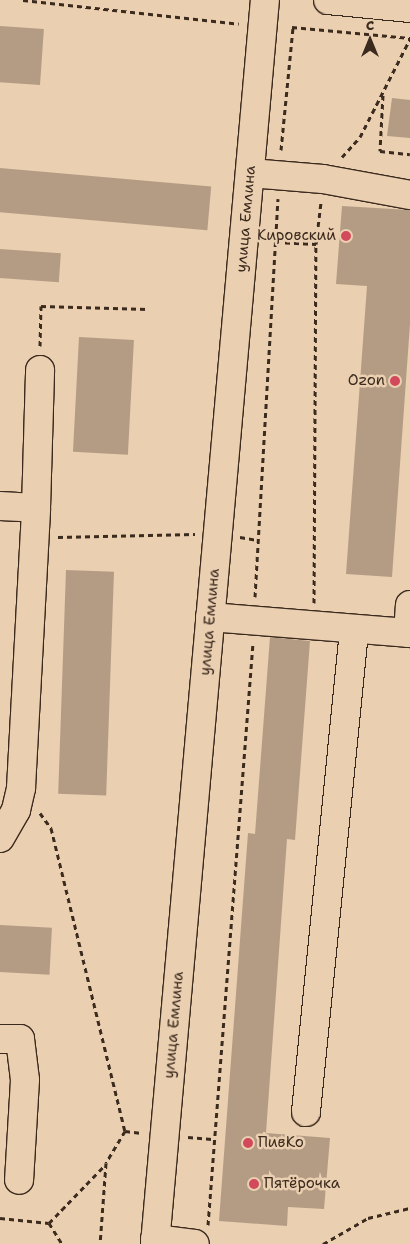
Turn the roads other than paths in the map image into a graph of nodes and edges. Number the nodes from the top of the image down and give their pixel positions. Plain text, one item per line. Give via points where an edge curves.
1 (265, 0) edge
2 (328, 0) edge
3 (410, 8) edge
4 (250, 173) junction
5 (410, 195) edge
6 (40, 370) road end
7 (0, 506) edge
8 (36, 508) junction
9 (410, 606) edge
10 (210, 617) junction
11 (354, 629) junction
12 (409, 633) edge
13 (0, 838) edge
14 (0, 1039) edge
15 (306, 1112) dead end
16 (19, 1180) dead end
17 (155, 1241) edge
18 (195, 1244) edge

1 - 4 street, улица Емлина
2 - 3 street
4 - 5 street via 323,179
4 - 10 street, улица Емлина
6 - 8 street
7 - 8 street
8 - 13 street via 21,788 16,810
9 - 12 street
10 - 11 street
10 - 17 street, улица Емлина
11 - 12 street
11 - 15 street
14 - 16 street via 20,1039 25,1080
17 - 18 street

